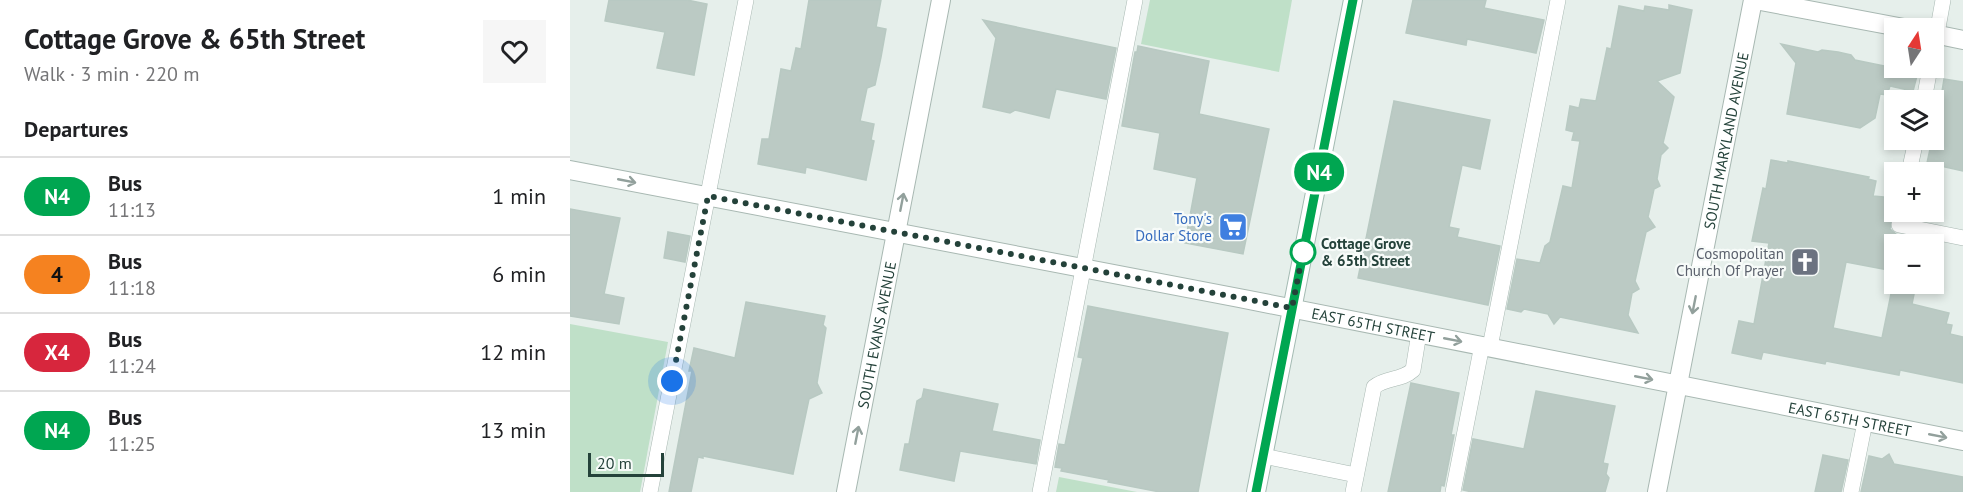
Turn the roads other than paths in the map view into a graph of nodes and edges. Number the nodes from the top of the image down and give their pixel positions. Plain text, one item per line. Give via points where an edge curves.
1 (746, 0) edge
2 (941, 0) edge
3 (1135, 0) edge
4 (1353, 0) edge
5 (1558, 0) edge
6 (1754, 0) edge
7 (1943, 0) edge
8 (1939, 18) edge
9 (1884, 24) edge
10 (1944, 40) edge
11 (1963, 40) edge
12 (570, 170) edge
13 (708, 196) junction
14 (1899, 222) edge
15 (896, 232) junction
16 (1963, 238) edge
17 (1083, 268) junction
18 (1292, 308) junction
19 (1419, 333) junction
20 (1486, 346) junction
21 (1678, 385) junction
22 (1865, 422) junction
23 (1963, 441) edge
24 (1263, 456) junction
25 (1356, 475) junction
26 (650, 492) edge
27 (846, 492) edge
28 (1040, 492) edge
29 (1256, 492) edge
30 (1353, 492) edge
31 (1453, 492) edge
32 (1657, 492) edge
33 (1851, 492) edge

1 - 13 lane
15 -> 2 street, SOUTH EVANS AVENUE
3 - 17 lane
4 - 18 street
5 - 20 lane
6 - 9 street
6 -> 21 street, SOUTH MARYLAND AVENUE
7 - 8 lane
10 - 11 street
12 -> 13 street, EAST 65TH STREET
13 - 15 street, EAST 65TH STREET
13 - 26 lane
14 - 16 lane via 1899,225
15 - 17 street, EAST 65TH STREET
27 -> 15 street, SOUTH EVANS AVENUE
17 - 18 street, EAST 65TH STREET
17 - 28 lane
18 - 19 street, EAST 65TH STREET
18 - 24 street
19 -> 20 street, EAST 65TH STREET
19 - 25 lane via 1413,370 1406,377 1374,387
20 -> 21 street, EAST 65TH STREET
20 - 31 lane
21 - 22 street, EAST 65TH STREET
21 - 32 street, SOUTH MARYLAND AVENUE
22 -> 23 street, EAST 65TH STREET
22 - 33 lane
24 - 25 lane
24 - 29 street
25 - 30 lane

